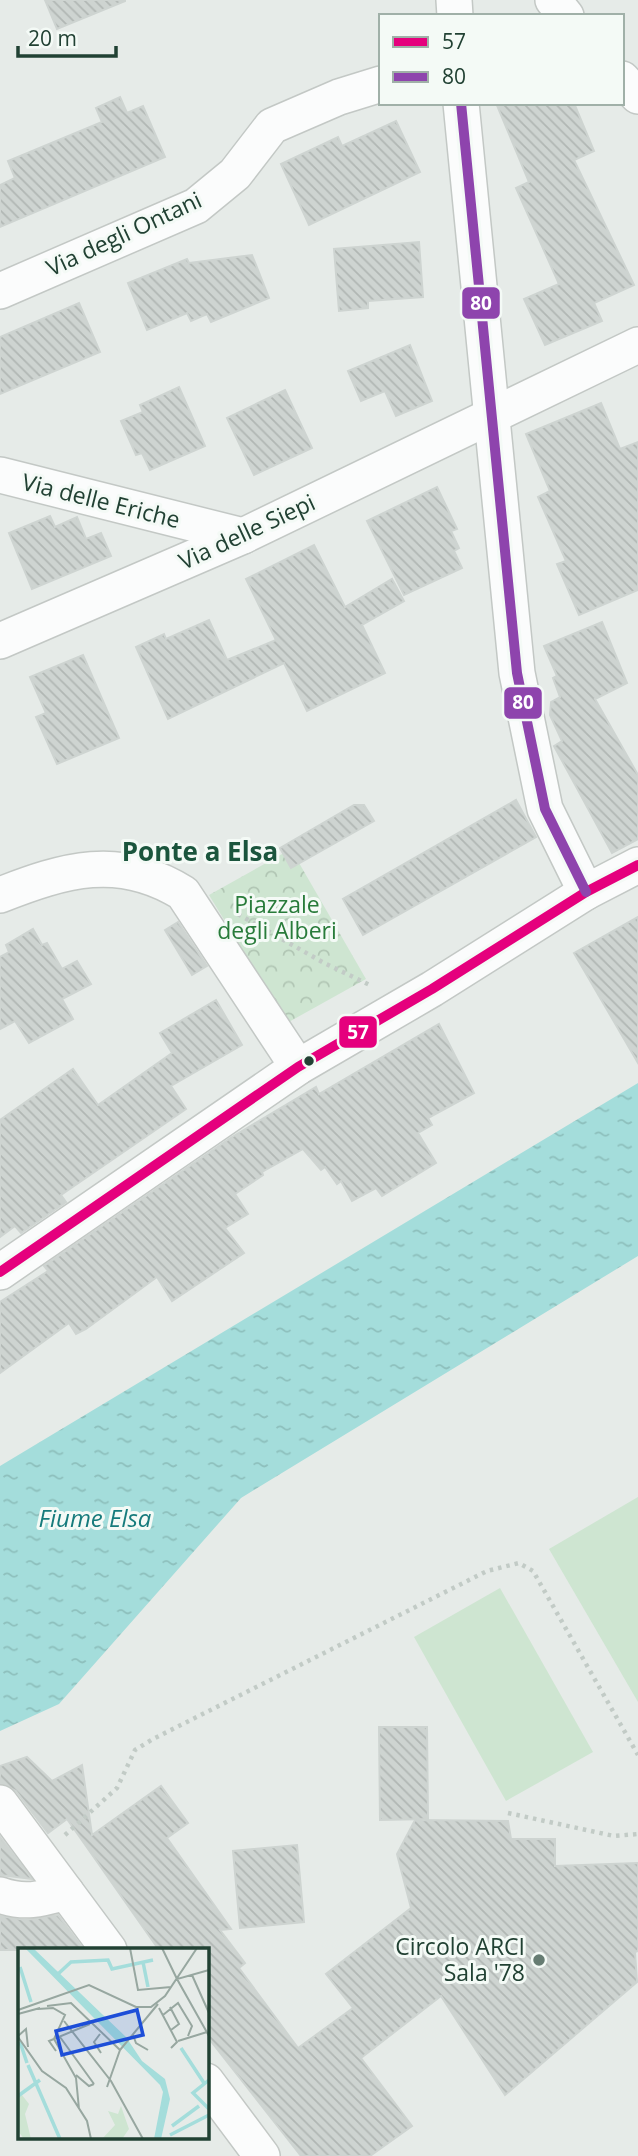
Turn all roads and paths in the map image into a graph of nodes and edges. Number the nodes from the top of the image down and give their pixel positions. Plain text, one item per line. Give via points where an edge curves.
1 (553, 0) edge
2 (564, 14) edge
3 (624, 81) edge
4 (379, 85) edge
5 (638, 96) edge
6 (461, 105) edge
7 (0, 291) edge
8 (638, 345) edge
9 (490, 416) junction
10 (0, 475) edge
11 (243, 536) junction
12 (0, 642) edge
13 (638, 865) edge
14 (586, 892) junction
15 (0, 895) edge
16 (234, 911) dead end
17 (408, 1003) junction
18 (298, 1067) junction
19 (0, 1272) edge
20 (638, 1755) edge
21 (0, 1803) edge
22 (508, 1813) dead end
23 (638, 1834) edge
24 (42, 1857) junction
25 (66, 1892) junction
26 (0, 1895) edge
27 (108, 1948) edge
28 (208, 2084) edge
29 (262, 2156) edge

1 - 2 street
3 - 5 street
4 - 7 street, Via degli Ontani via 272,126 234,174 196,206
6 - 9 street
8 - 9 street, Via delle Siepi
9 - 11 street, Via delle Siepi
9 - 14 street via 517,673 545,808
10 - 11 street, Via delle Eriche
11 - 12 street, Via delle Siepi
13 - 14 street
14 - 17 street
15 - 18 street via 54,874 111,868 163,881 183,893
16 - 17 path via 324,963
17 - 18 street
18 - 19 street
20 - 24 path via 533,1571 519,1563 487,1571 144,1745 135,1751 117,1788
21 - 24 street
22 - 23 path via 614,1836
24 - 25 street
25 - 26 street via 35,1901
25 - 27 street
28 - 29 street

